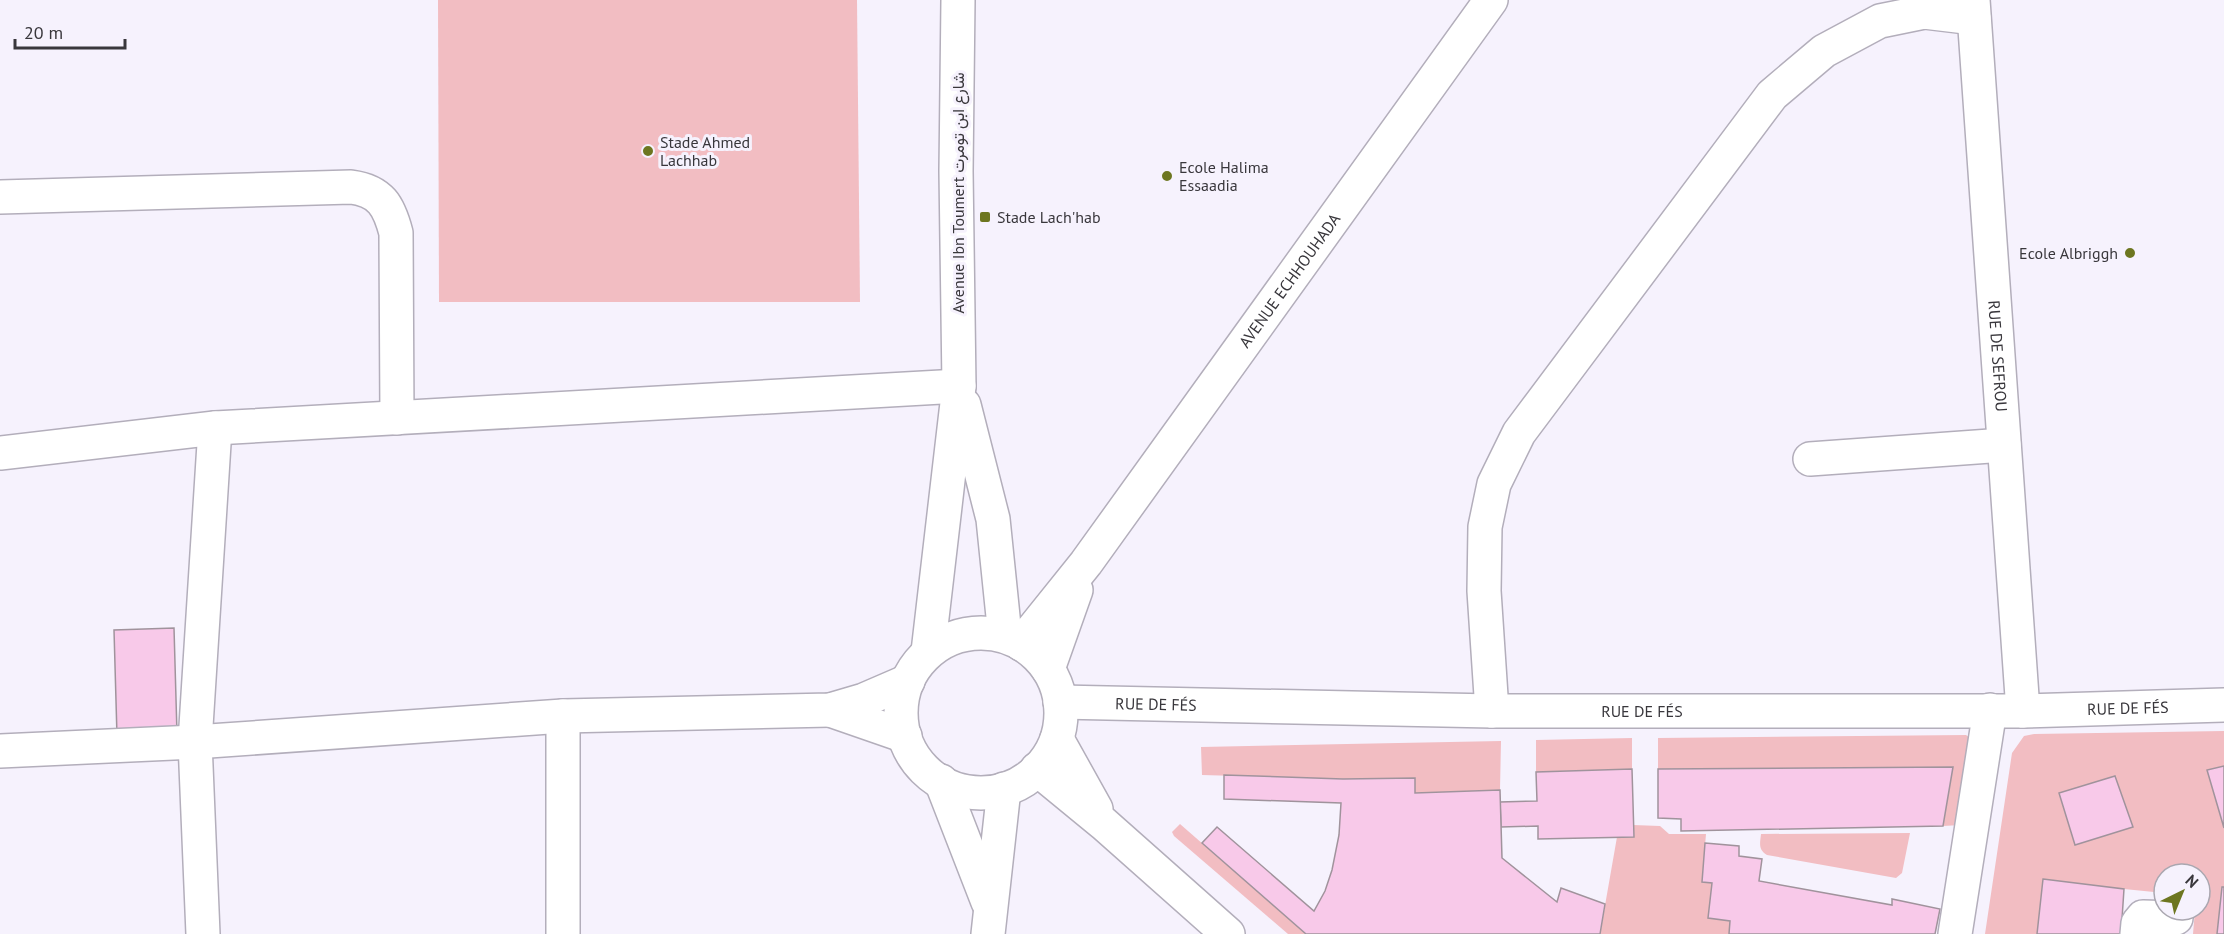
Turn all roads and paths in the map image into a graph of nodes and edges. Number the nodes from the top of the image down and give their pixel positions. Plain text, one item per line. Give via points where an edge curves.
1 (958, 0) edge
2 (1491, 0) edge
3 (1973, 9) edge
4 (0, 197) edge
5 (959, 386) junction
6 (397, 418) junction
7 (215, 428) junction
8 (2004, 445) junction
9 (0, 453) edge
10 (1810, 459) dead end
11 (1086, 563) junction
12 (1013, 640) junction
13 (928, 652) junction
14 (1048, 669) junction
15 (908, 681) junction
16 (1060, 702) junction
17 (2224, 705) edge
18 (830, 710) junction
19 (1492, 711) junction
20 (1990, 711) junction
21 (2023, 711) junction
22 (563, 716) junction
23 (905, 736) junction
24 (1057, 739) junction
25 (195, 742) junction
26 (0, 751) edge
27 (1037, 769) junction
28 (940, 781) junction
29 (1004, 789) junction
30 (1104, 824) junction
31 (2152, 917) edge
32 (989, 920) edge
33 (203, 934) edge
34 (563, 934) edge
35 (1228, 934) edge
36 (1955, 934) edge
37 (2137, 934) edge

1 - 5 street, Avenue Ibn Toumert شارع ابن تومرت
2 - 11 street, AVENUE ECHHOUHADA
3 - 8 street, RUE DE SEFROU
3 - 19 street via 1924,12 1880,21 1824,51 1772,95 1519,433 1494,484 1485,527
4 - 6 street via 367,189 391,211 396,233
5 - 6 street
5 - 12 street, Avenue Ibn Toumert شارع ابن تومرت via 993,519
5 - 13 street, Avenue Ibn Toumert شارع ابن تومرت
6 - 7 street
7 - 9 street
7 - 25 street
8 - 10 street
8 - 21 street, RUE DE SEFROU
11 - 12 street, AVENUE ECHHOUHADA
11 - 14 street, AVENUE ECHHOUHADA
12 - 13 street via 978,633 960,635
12 - 14 street via 1036,655
13 - 15 street
14 - 16 street
15 - 18 street
15 - 23 street via 901,706
16 - 19 street, RUE DE FÉS
16 - 24 street
17 - 21 street, RUE DE FÉS
18 - 22 street
18 - 23 street
19 - 20 street, RUE DE FÉS
20 - 21 street, RUE DE FÉS
20 - 36 street
22 - 25 street
22 - 34 street
23 - 28 street via 916,759
24 - 27 street
24 - 30 street
25 - 26 street
25 - 33 street
27 - 29 street via 1022,782
27 - 30 street
28 - 29 street via 972,792
28 - 32 street
29 - 32 street
30 - 35 street
31 - 37 street via 2143,917

